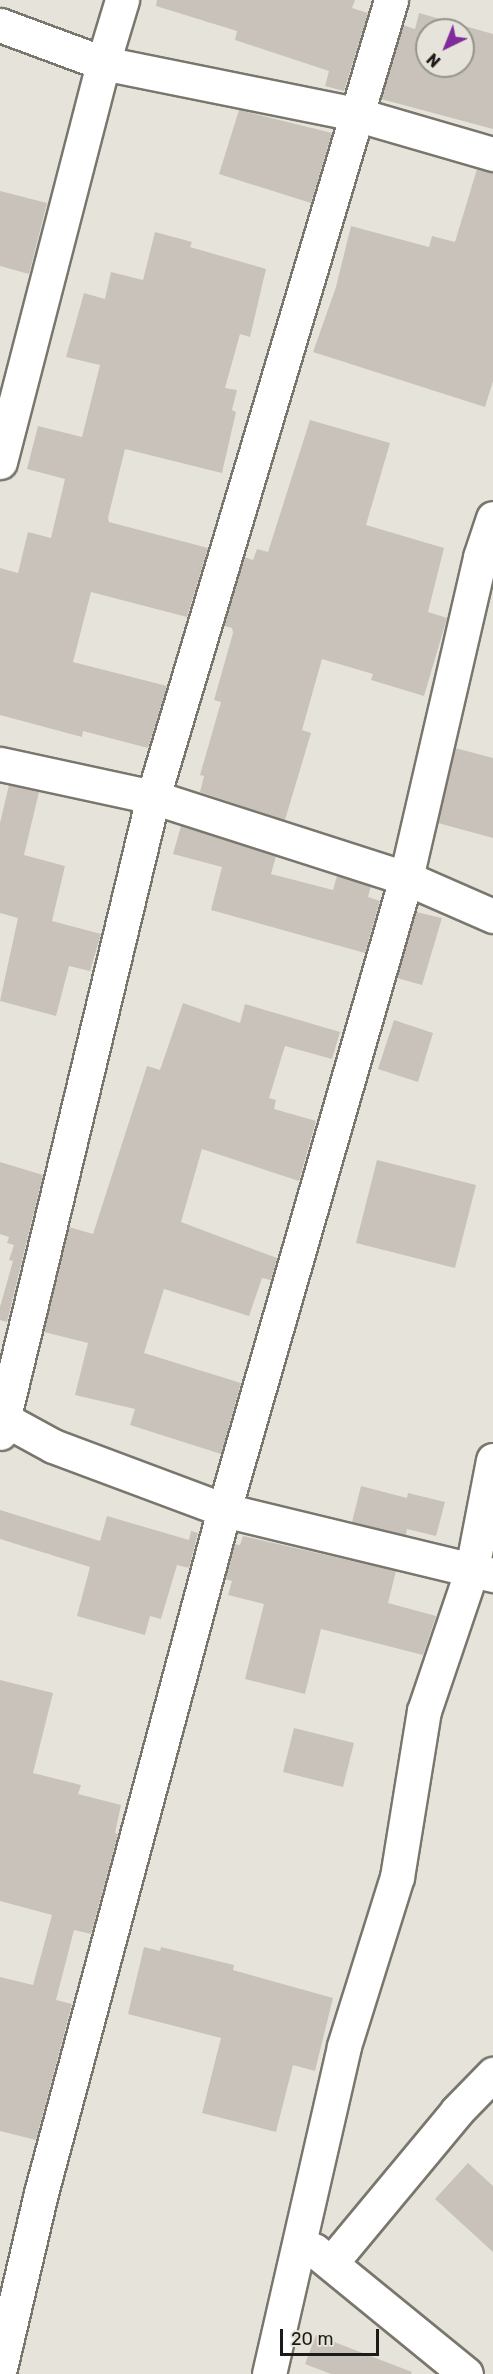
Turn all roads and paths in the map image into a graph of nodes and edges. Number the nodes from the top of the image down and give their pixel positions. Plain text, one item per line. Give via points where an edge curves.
1 (122, 0) edge
2 (391, 0) edge
3 (0, 25) edge
4 (103, 63) junction
5 (356, 114) junction
6 (493, 154) edge
7 (0, 462) edge
8 (493, 518) edge
9 (0, 764) edge
10 (153, 797) junction
11 (406, 878) junction
12 (493, 916) edge
13 (1, 1422) edge
14 (493, 1460) edge
15 (224, 1510) junction
16 (482, 1572) edge
17 (493, 2074) edge
18 (303, 2240) junction
19 (331, 2263) junction
20 (0, 2368) edge
21 (269, 2374) edge
22 (466, 2374) edge

1 - 4 street
2 - 5 street
3 - 4 street
4 - 5 street
4 - 7 street
5 - 6 street
5 - 10 street
8 - 11 street via 480,557
9 - 10 street
10 - 11 street
10 - 13 street
11 - 12 street
11 - 15 street
13 - 15 street via 53,1446
14 - 16 street
15 - 16 street
15 - 20 street via 41,2193
16 - 18 street via 424,1711 397,1877 344,2046
17 - 19 street
18 - 19 street
18 - 21 street
19 - 22 street

